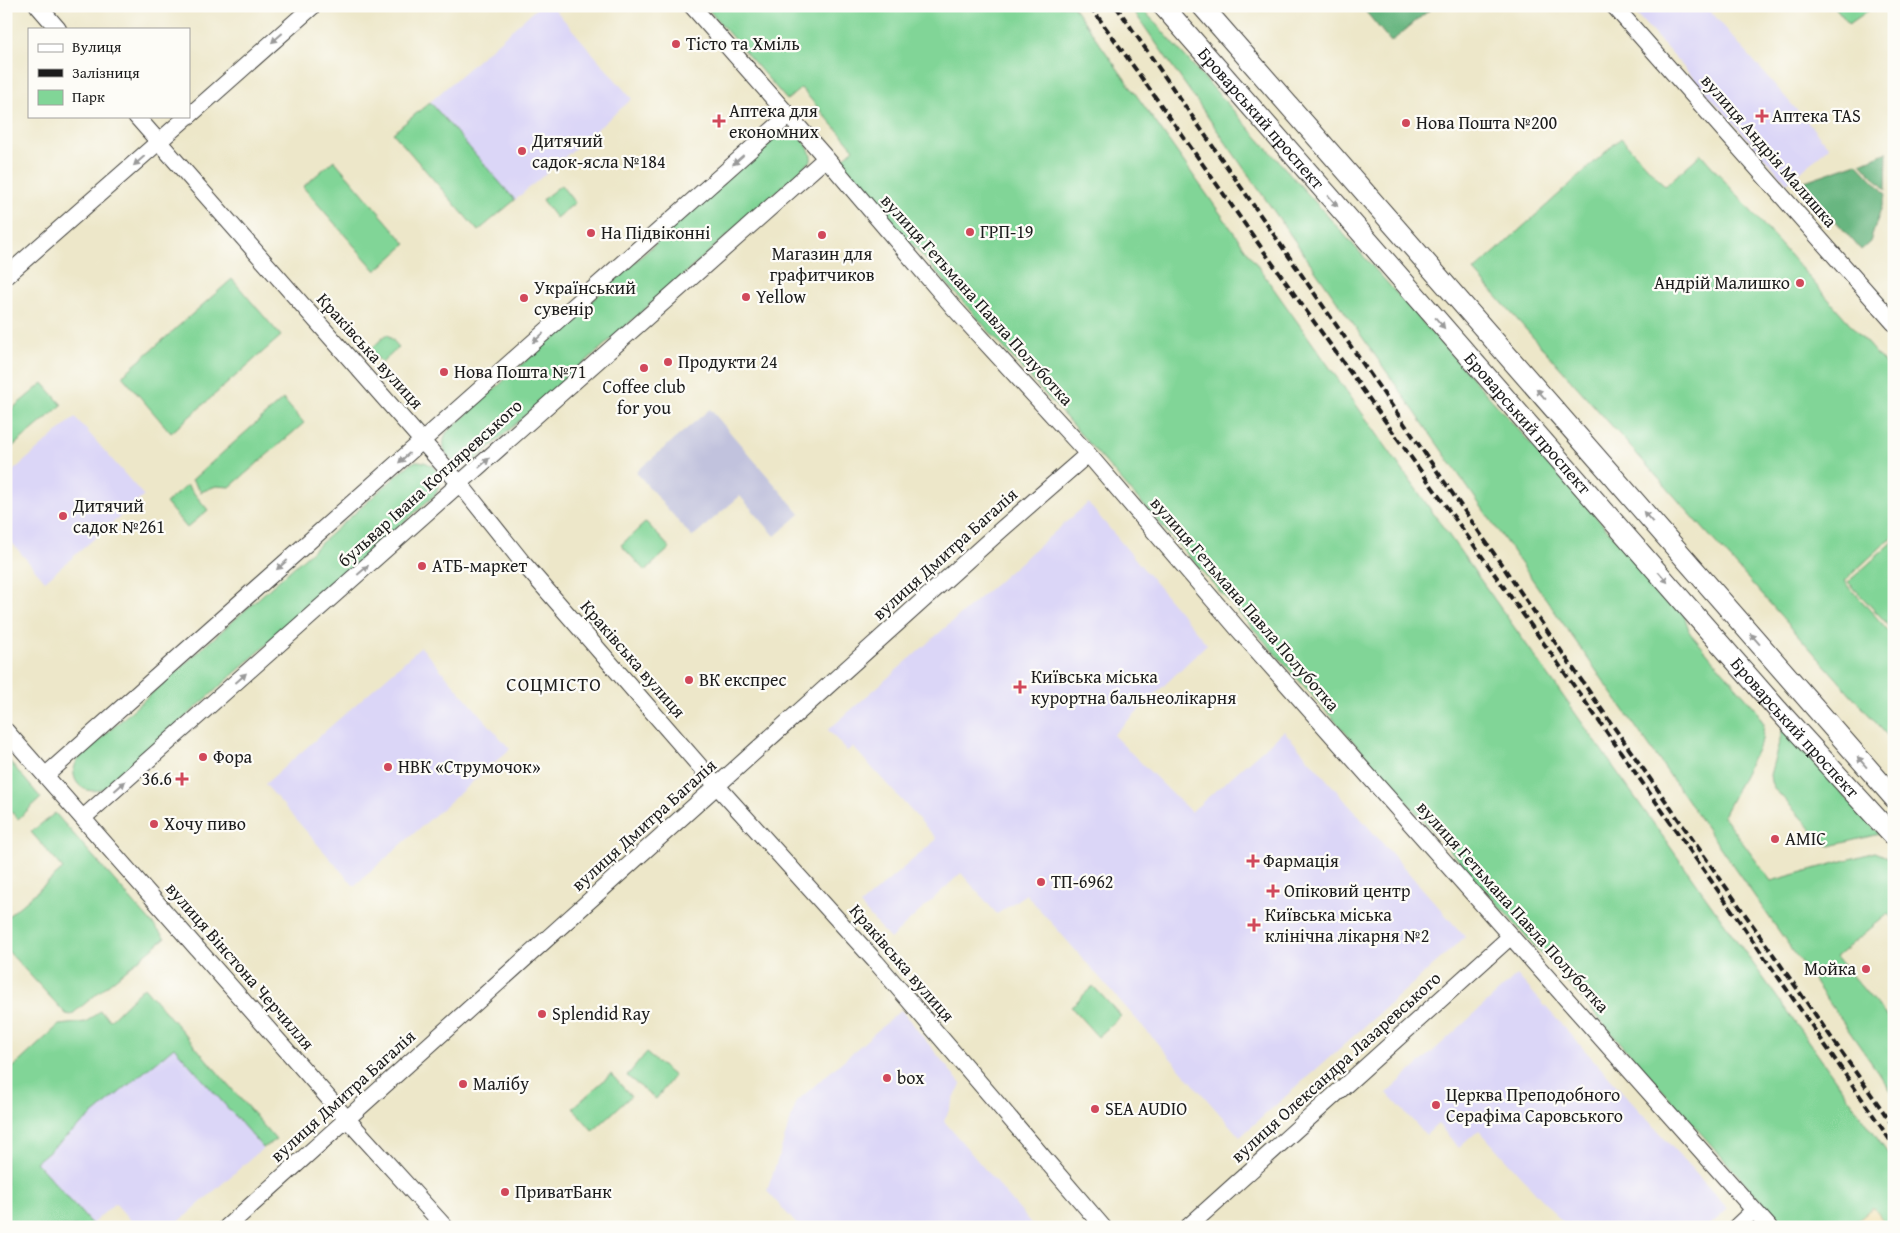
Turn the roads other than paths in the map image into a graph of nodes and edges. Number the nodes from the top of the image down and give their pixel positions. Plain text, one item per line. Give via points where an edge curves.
1 (38, 6) edge
2 (314, 6) edge
3 (692, 6) edge
4 (1163, 6) edge
5 (1202, 6) edge
6 (1614, 6) edge
7 (57, 28) edge
8 (190, 114) edge
9 (788, 116) junction
10 (138, 118) edge
11 (186, 118) edge
12 (159, 142) junction
13 (826, 158) junction
14 (6, 276) edge
15 (1894, 323) edge
16 (423, 441) junction
17 (1088, 454) junction
18 (460, 484) junction
19 (6, 731) edge
20 (46, 775) junction
21 (717, 786) junction
22 (1894, 798) edge
23 (83, 818) junction
24 (1894, 837) edge
25 (1511, 936) junction
26 (347, 1118) junction
27 (1754, 1210) junction
28 (227, 1227) edge
29 (445, 1227) edge
30 (1103, 1227) edge
31 (1188, 1227) edge
32 (1736, 1227) edge
33 (1769, 1227) edge

1 - 7 street
2 -> 8 street
3 - 9 street, вулиця Гетьмана Павла Полуботка
4 -> 24 main road, Броварський проспект via 1772,703
22 -> 5 main road, Броварський проспект
6 - 15 street, вулиця Андрія Малишка
9 - 13 street, вулиця Гетьмана Павла Полуботка
9 -> 16 street, бульвар Івана Котляревського
10 - 12 street, Краківська вулиця
11 - 12 street
12 -> 14 street
12 - 16 street, Краківська вулиця
13 - 17 street, вулиця Гетьмана Павла Полуботка via 954,308
18 -> 13 street, бульвар Івана Котляревського
16 - 18 street, Краківська вулиця
16 -> 20 street, бульвар Івана Котляревського
17 - 21 street, вулиця Дмитра Багалія
17 - 25 street, вулиця Гетьмана Павла Полуботка via 1238,629
18 - 21 street, Краківська вулиця via 523,563
23 -> 18 street, бульвар Івана Котляревського
19 - 20 street, вулиця Вінстона Черчилля
20 - 23 street, вулиця Вінстона Черчилля
21 - 26 street, вулиця Дмитра Багалія
21 - 30 street, Краківська вулиця via 876,962
23 - 26 street, вулиця Вінстона Черчилля
25 - 27 street, вулиця Гетьмана Павла Полуботка
25 - 31 street, вулиця Олександра Лазаревського
26 - 28 street, вулиця Дмитра Багалія
26 - 29 street, вулиця Вінстона Черчилля
27 - 32 street
27 - 33 street, вулиця Гетьмана Павла Полуботка

